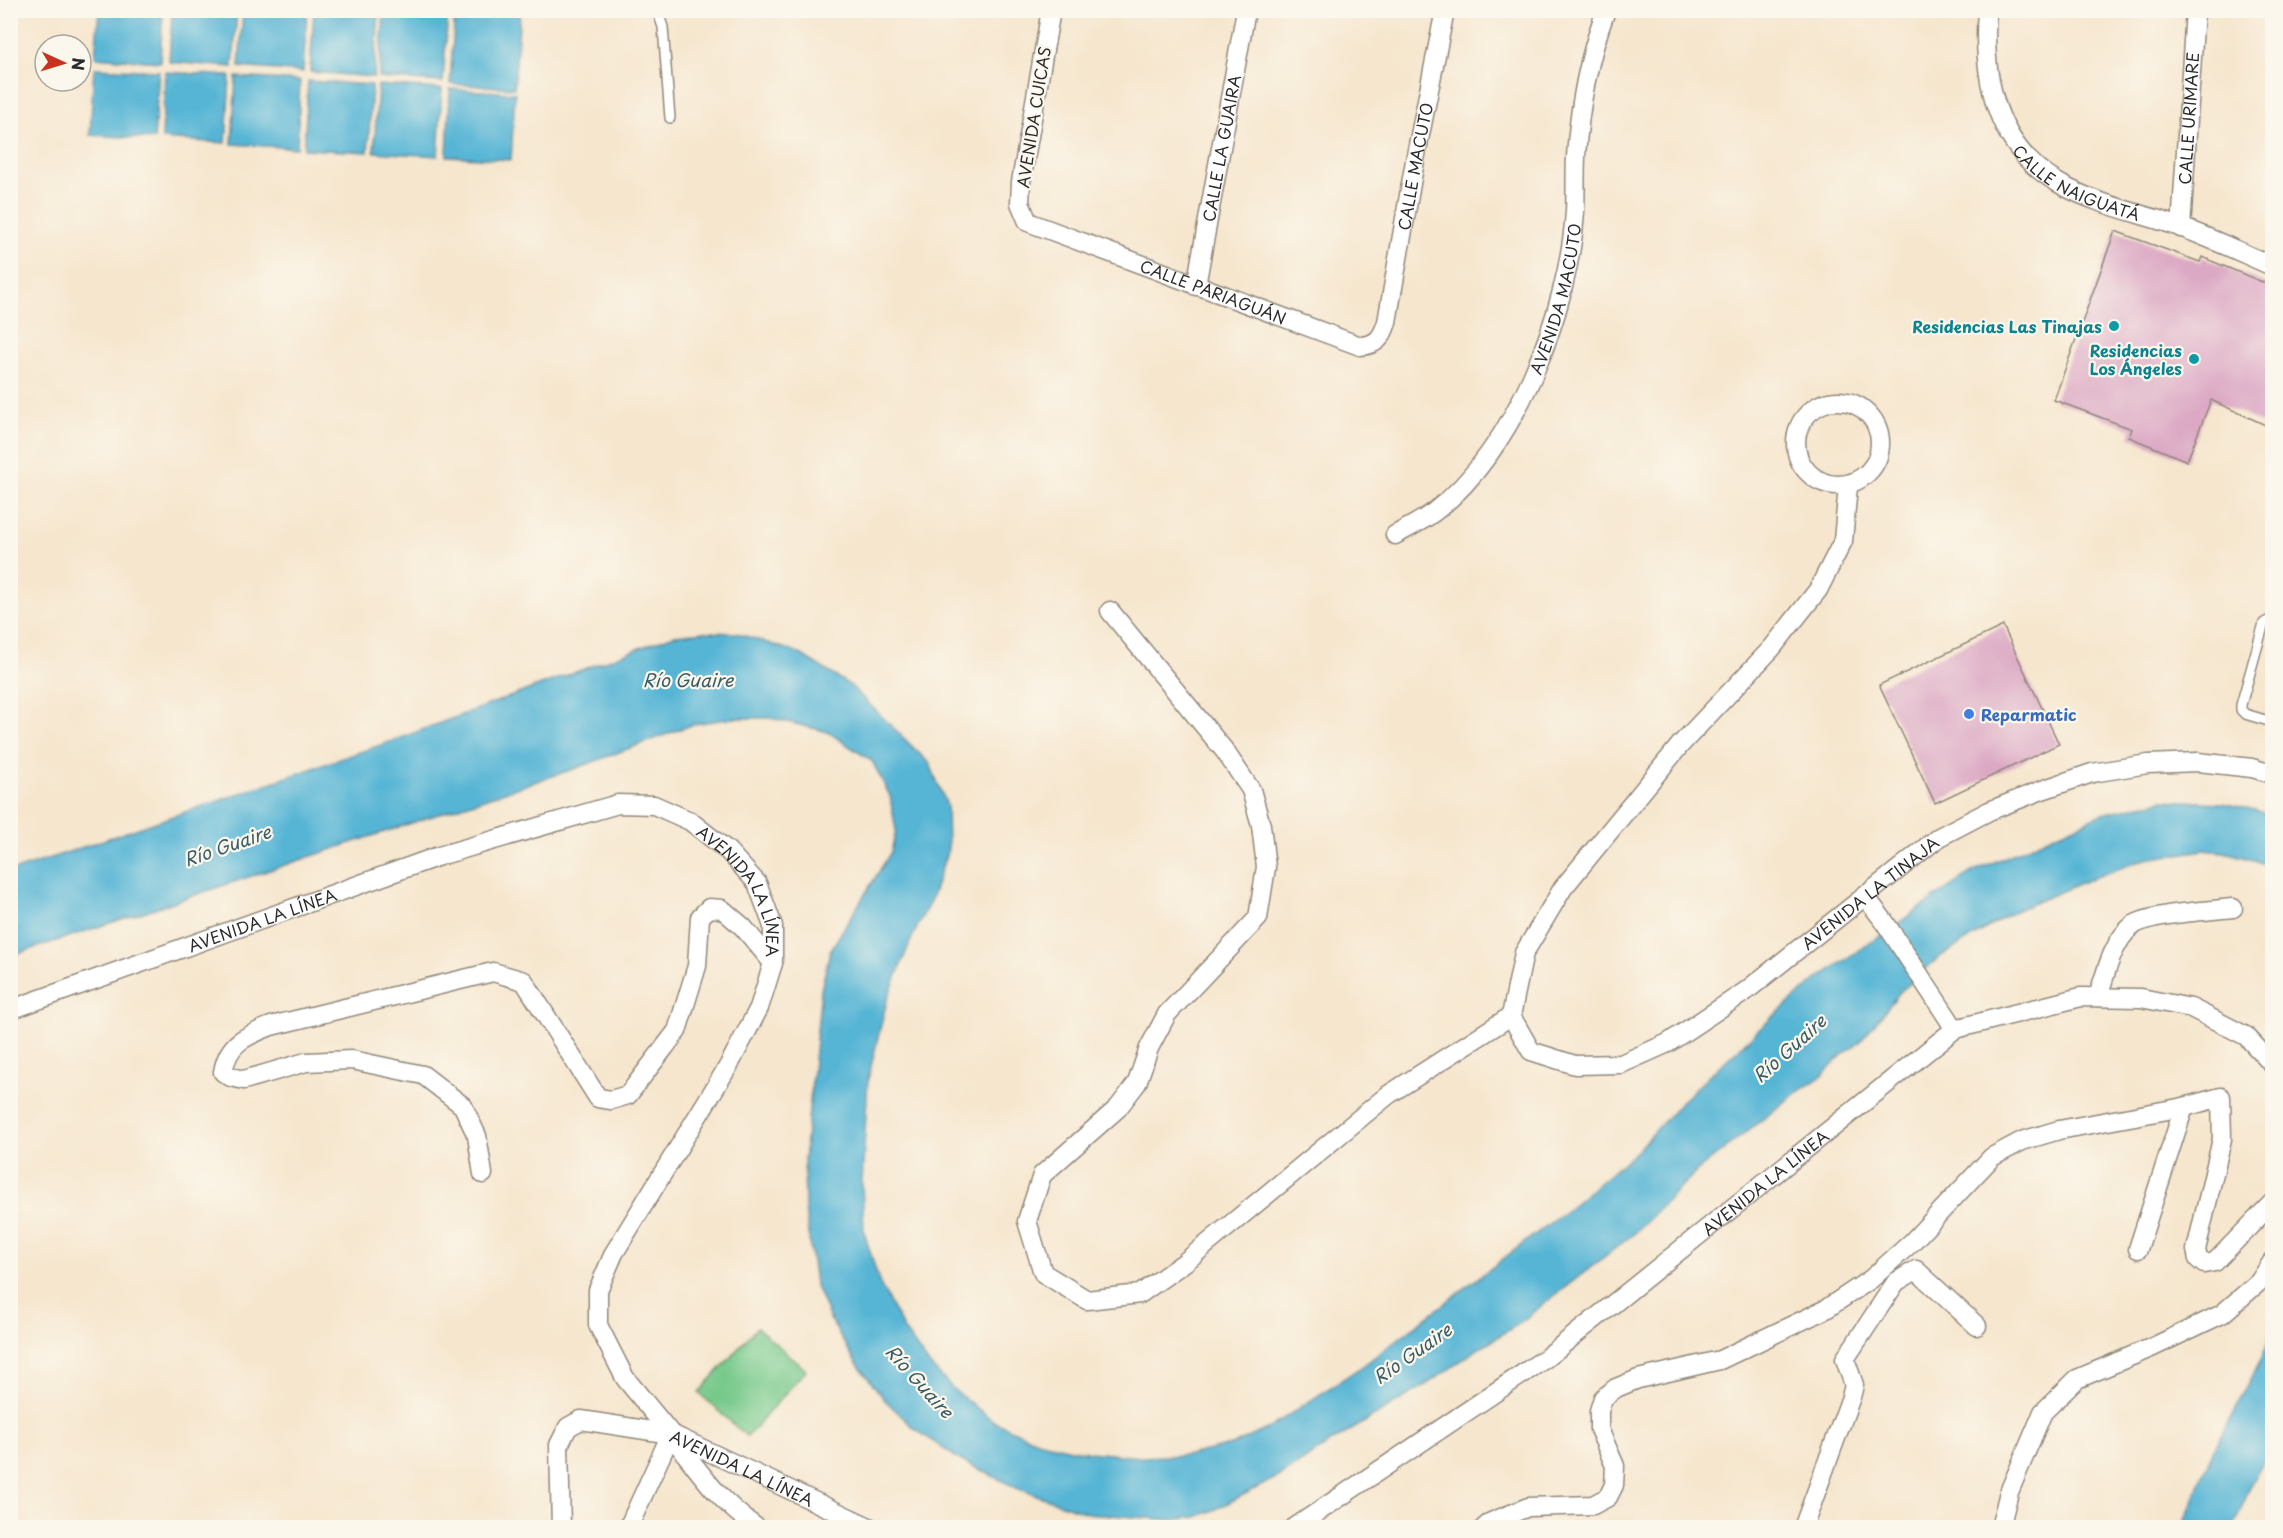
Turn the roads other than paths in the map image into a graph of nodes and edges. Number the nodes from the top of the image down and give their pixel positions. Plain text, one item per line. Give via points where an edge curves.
1 (657, 10) edge
2 (1051, 10) edge
3 (1246, 10) edge
4 (1444, 10) edge
5 (1606, 10) edge
6 (1987, 10) edge
7 (2195, 10) edge
8 (670, 118) dead end
9 (1028, 222) joint
10 (2181, 228) junction
11 (2272, 266) edge
12 (1196, 286) junction
13 (1387, 322) joint
14 (1848, 486) junction
15 (1395, 534) dead end
16 (1110, 611) dead end
17 (2272, 618) edge
18 (2272, 722) edge
19 (2272, 774) edge
20 (1864, 895) junction
21 (2234, 908) dead end
22 (772, 963) junction
23 (2098, 997) junction
24 (10, 1010) edge
25 (1511, 1016) junction
26 (1955, 1029) junction
27 (2272, 1064) edge
28 (2184, 1107) junction
29 (483, 1174) dead end
30 (2272, 1203) edge
31 (2138, 1249) dead end
32 (2272, 1262) edge
33 (1977, 1326) dead end
34 (671, 1434) junction
35 (561, 1527) edge
36 (628, 1527) edge
37 (757, 1527) edge
38 (870, 1527) edge
39 (1294, 1527) edge
40 (1484, 1527) edge
41 (1803, 1527) edge
42 (2000, 1527) edge

1 - 8 lane via 663,27
2 - 9 street, AVENIDA CUICAS via 1020,182 1020,203
3 - 12 street, CALLE LA GUAIRA
4 - 13 street, CALLE MACUTO
5 - 15 street, AVENIDA MACUTO via 1583,103 1568,260 1545,347 1528,388 1470,479 1434,513
6 - 10 street, CALLE NAIGUATÁ via 1987,62 1992,92 2001,122 2028,160 2061,184
7 - 10 street, CALLE URIMARE
9 - 12 street, CALLE PARIAGUÁN
10 - 11 street, CALLE NAIGUATÁ
12 - 13 street, CALLE PARIAGUÁN via 1360,346 1372,345 1382,336
14 - 14 street via 1871,472 1881,447 1875,421 1854,403 1828,401 1805,415 1795,440 1797,449 1801,466 1821,484
14 - 25 street via 1843,541 1818,590 1772,648 1681,744 1563,888 1524,953
16 - 25 street via 1224,750 1251,790 1261,825 1266,867 1258,918 1167,1014 1137,1083 1118,1108 1042,1175 1027,1221 1043,1273 1087,1300 1140,1294 1185,1262 1388,1095
17 - 18 lane via 2264,623 2241,705 2246,714
19 - 20 street, AVENIDA LA TINAJA via 2198,762 2148,764 2092,773 1989,811 1939,837
20 - 25 street, AVENIDA LA TINAJA via 1746,991 1668,1043 1621,1064 1575,1065 1531,1051
20 - 26 street
21 - 23 street via 2145,920 2131,927 2109,958
22 - 24 street, AVENIDA LA LÍNEA via 773,926 757,883 728,851 690,821 654,805 618,804 440,856
22 - 29 street via 736,921 722,909 709,908 700,917 697,966 677,1031 628,1095 611,1100 598,1098 524,981 493,972 271,1026 240,1039 225,1058 223,1072 244,1080 306,1062 352,1060 423,1075 463,1106 477,1136
22 - 34 street, AVENIDA LA LÍNEA via 759,1008 614,1253 598,1290 598,1326 625,1378
23 - 26 street, AVENIDA LA LÍNEA via 2081,997
23 - 27 street, AVENIDA LA LÍNEA via 2141,998 2190,1008 2246,1036
26 - 39 street, AVENIDA LA LÍNEA via 1546,1358
28 - 30 street via 2222,1098 2222,1139 2196,1250 2198,1259 2204,1264 2215,1262
28 - 31 street
28 - 40 street via 2059,1130 2022,1141 1992,1157 1912,1242 1871,1279 1826,1309 1720,1360 1638,1379 1603,1398 1599,1429 1615,1466 1614,1485 1608,1497 1593,1505 1528,1507
32 - 42 street via 2259,1282 2222,1314 2078,1378 2043,1412 2008,1492
33 - 41 street via 1916,1270 1896,1282 1845,1359 1854,1385 1851,1397
34 - 35 street via 581,1420 568,1427 560,1445
34 - 36 street
34 - 37 street via 713,1490 733,1511
34 - 38 street, AVENIDA LA LÍNEA

